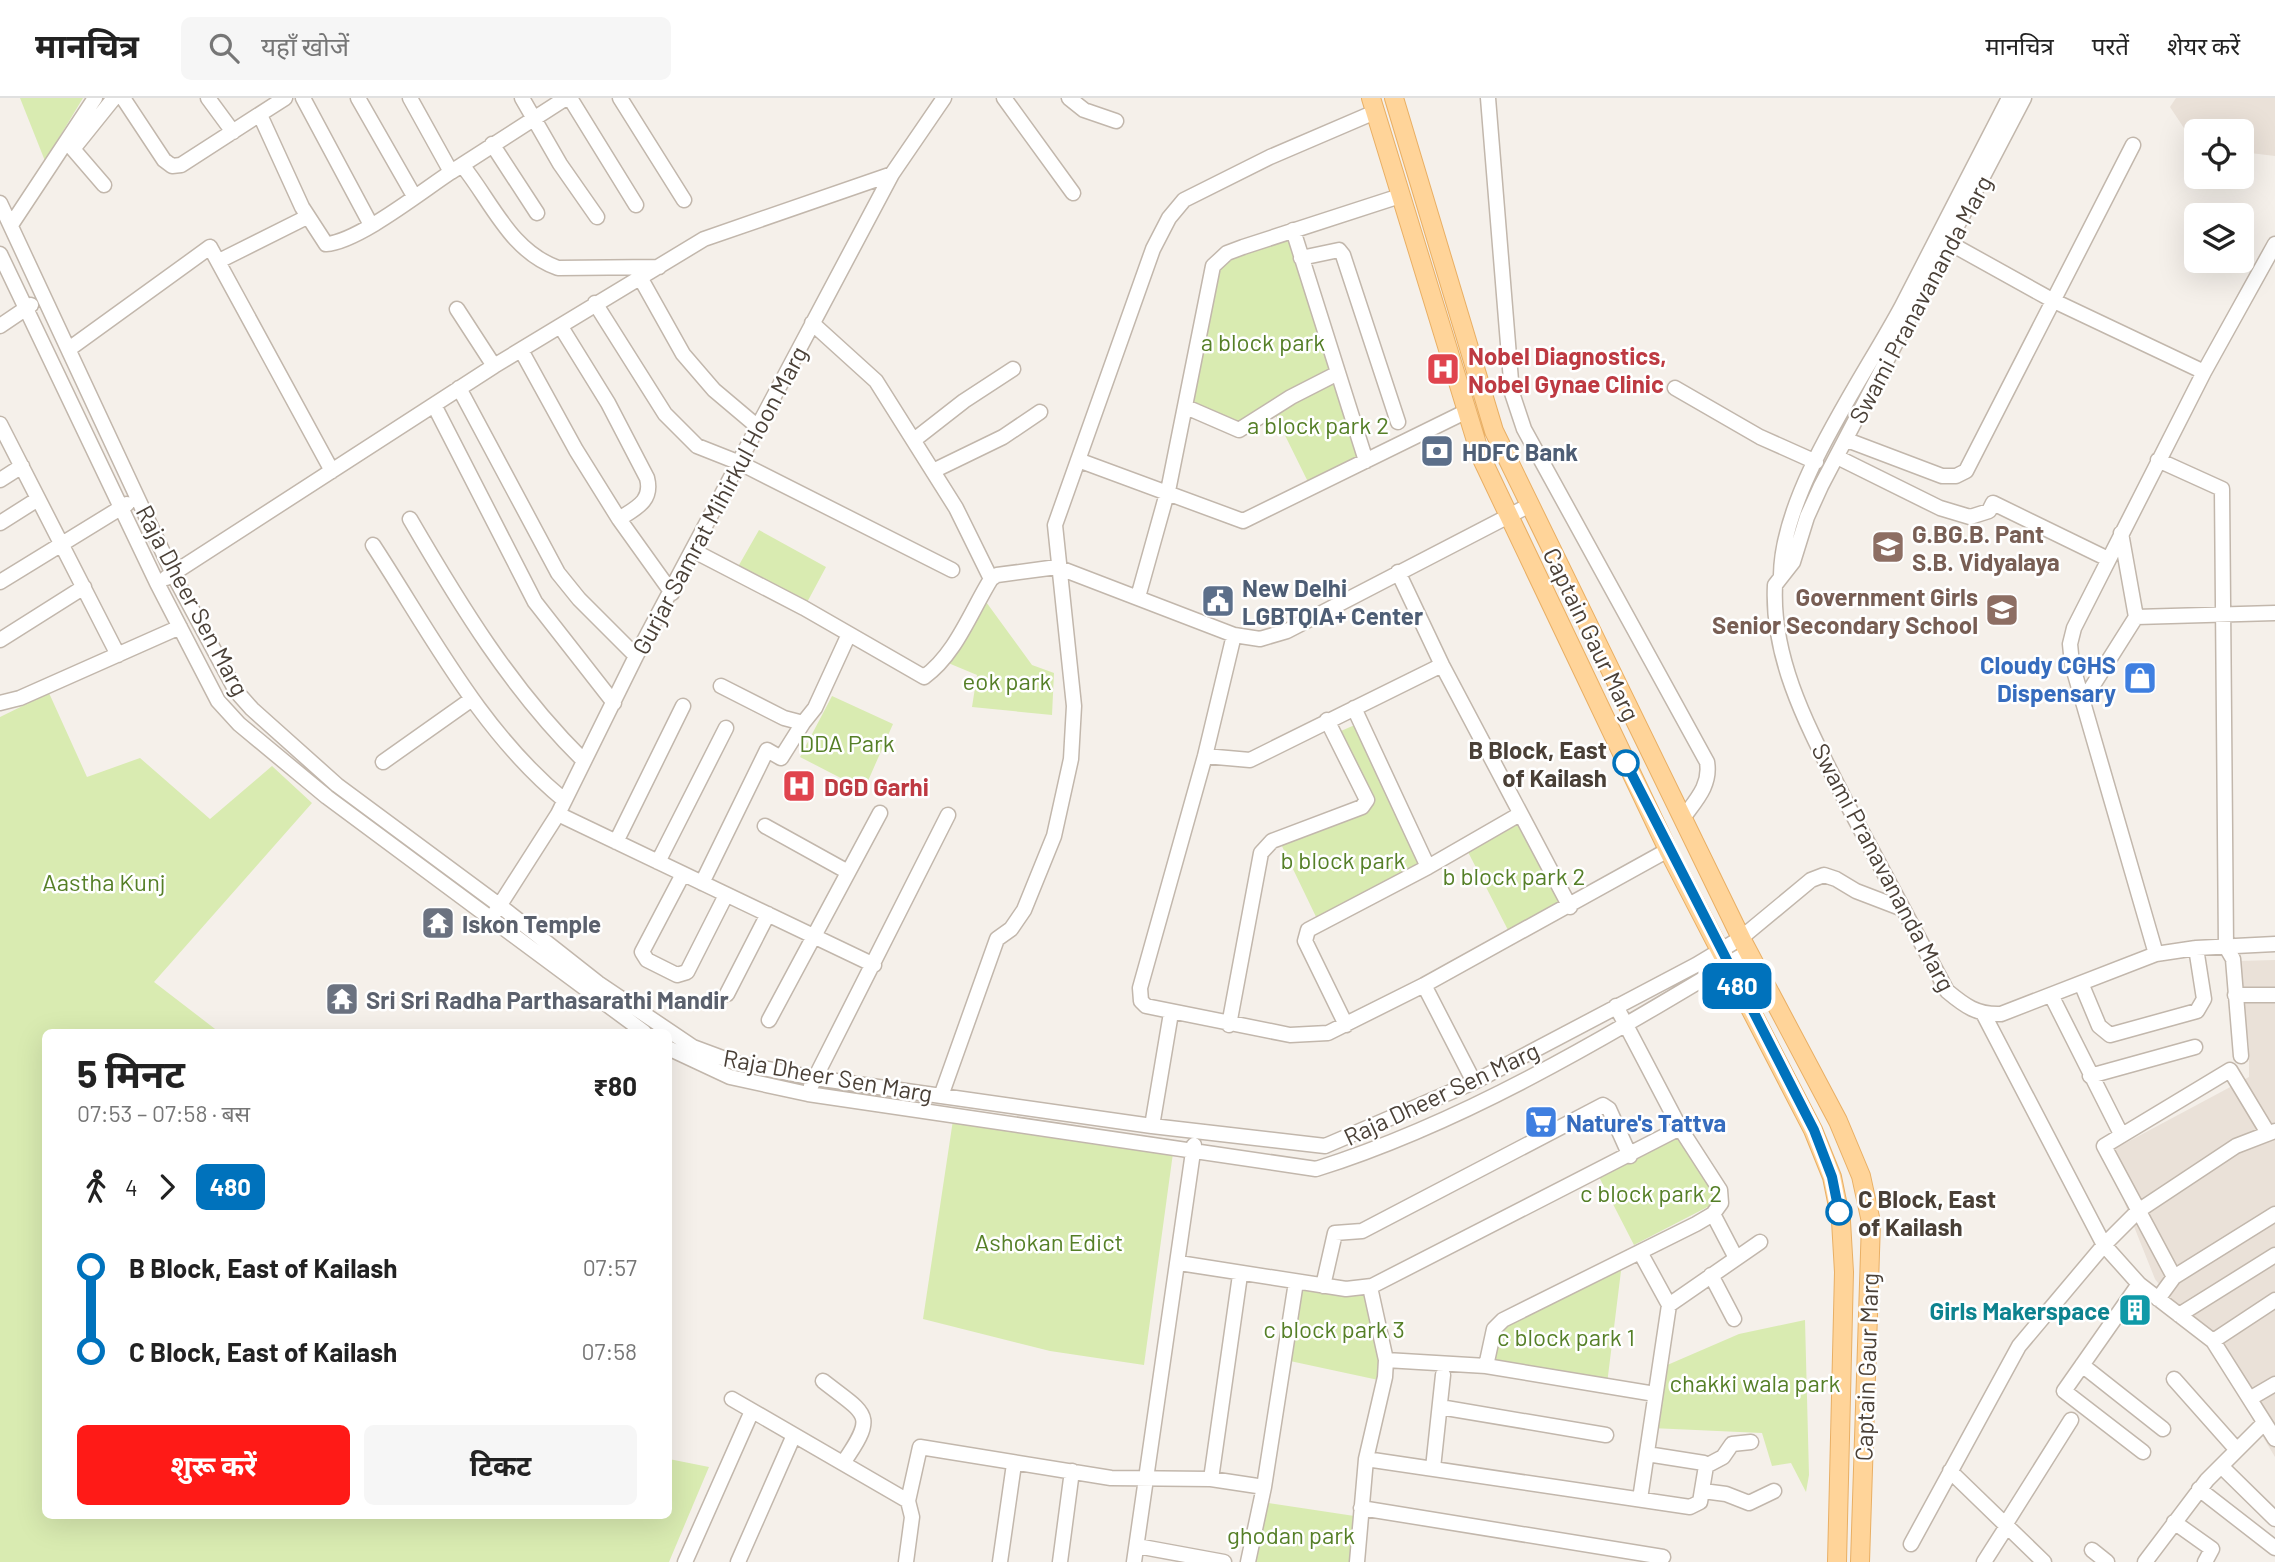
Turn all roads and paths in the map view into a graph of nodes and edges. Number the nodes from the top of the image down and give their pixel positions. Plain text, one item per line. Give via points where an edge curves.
1 (95, 98) edge
2 (114, 98) edge
3 (123, 98) edge
4 (208, 98) edge
5 (303, 98) edge
6 (358, 98) edge
7 (410, 98) edge
8 (522, 98) edge
9 (568, 98) edge
10 (620, 98) edge
11 (944, 98) edge
12 (1004, 98) edge
13 (1069, 98) edge
14 (1394, 98) edge
15 (1488, 98) edge
16 (2008, 98) edge
17 (2024, 98) edge
18 (281, 99) edge
19 (1373, 105) edge
20 (260, 115) junction
21 (532, 118) junction
22 (1116, 121) dead end
23 (233, 132) junction
24 (492, 144) junction
25 (2133, 145) dead end
26 (457, 169) junction
27 (1978, 173) junction
28 (892, 174) junction
29 (104, 185) dead end
30 (1073, 193) dead end
31 (1400, 196) junction
32 (414, 197) junction
33 (684, 200) dead end
34 (0, 203) edge
35 (636, 205) dead end
36 (537, 213) dead end
37 (307, 216) junction
38 (597, 217) dead end
39 (10, 225) junction
40 (371, 225) junction
41 (1293, 230) junction
42 (1943, 239) junction
43 (2275, 244) edge
44 (0, 254) edge
45 (1301, 258) junction
46 (219, 261) junction
47 (660, 267) junction
48 (641, 279) junction
49 (43, 297) junction
50 (2052, 300) junction
51 (595, 303) junction
52 (25, 309) junction
53 (457, 309) dead end
54 (812, 323) junction
55 (0, 326) edge
56 (561, 327) junction
57 (69, 349) junction
58 (522, 349) junction
59 (494, 366) junction
60 (1013, 369) dead end
61 (2204, 372) junction
62 (1338, 373) junction
63 (460, 388) junction
64 (1675, 388) dead end
65 (434, 405) junction
66 (1186, 407) junction
67 (1040, 412) dead end
68 (1465, 412) junction
69 (1398, 422) dead end
70 (0, 424) edge
71 (759, 428) junction
72 (914, 440) junction
73 (1847, 440) junction
74 (1839, 458) junction
75 (1078, 460) junction
76 (2158, 460) junction
77 (1366, 461) junction
78 (1816, 462) junction
79 (740, 463) junction
80 (22, 467) junction
81 (332, 471) junction
82 (933, 471) junction
83 (0, 480) edge
84 (1167, 493) junction
85 (138, 496) junction
86 (38, 499) junction
87 (1528, 506) junction
88 (121, 508) junction
89 (1507, 516) junction
90 (410, 519) dead end
91 (619, 519) junction
92 (0, 523) edge
93 (2121, 533) junction
94 (61, 544) junction
95 (373, 545) dead end
96 (694, 551) junction
97 (2108, 559) junction
98 (1057, 568) junction
99 (952, 570) dead end
100 (1398, 572) junction
101 (173, 573) junction
102 (1781, 575) junction
103 (991, 579) junction
104 (0, 582) edge
105 (157, 583) junction
106 (83, 587) junction
107 (672, 593) junction
108 (1138, 597) junction
109 (2275, 613) edge
110 (2221, 616) junction
111 (2136, 617) junction
112 (180, 627) junction
113 (849, 634) junction
114 (1234, 635) junction
115 (0, 640) edge
116 (118, 655) junction
117 (636, 656) junction
118 (1442, 665) junction
119 (721, 686) dead end
120 (472, 699) junction
121 (2083, 701) junction
122 (0, 703) edge
123 (614, 703) junction
124 (682, 706) dead end
125 (1354, 708) junction
126 (1327, 720) junction
127 (803, 723) junction
128 (726, 728) dead end
129 (1205, 756) junction
130 (583, 760) junction
131 (383, 762) dead end
132 (564, 800) junction
133 (880, 813) dead end
134 (558, 814) junction
135 (1520, 814) junction
136 (948, 815) dead end
137 (1683, 818) junction
138 (765, 826) dead end
139 (616, 842) junction
140 (1668, 850) junction
141 (658, 862) junction
142 (1428, 867) junction
143 (848, 872) junction
144 (683, 874) junction
145 (702, 883) junction
146 (726, 895) junction
147 (499, 905) junction
148 (1570, 907) junction
149 (1903, 909) junction
150 (768, 914) junction
151 (492, 918) junction
152 (815, 937) junction
153 (2275, 944) edge
154 (1744, 945) junction
155 (2226, 947) junction
156 (2196, 948) junction
157 (2156, 954) junction
158 (1723, 958) junction
159 (874, 965) junction
160 (2081, 983) junction
161 (1424, 985) junction
162 (727, 994) dead end
163 (2051, 995) junction
164 (2235, 995) junction
165 (2275, 995) edge
166 (1616, 1006) junction
167 (1171, 1013) junction
168 (1984, 1015) junction
169 (769, 1020) dead end
170 (1625, 1024) junction
171 (1229, 1025) junction
172 (1346, 1025) junction
173 (640, 1029) edge
174 (667, 1029) edge
175 (672, 1032) edge
176 (2195, 1047) dead end
177 (672, 1050) edge
178 (2241, 1056) dead end
179 (2090, 1076) junction
180 (815, 1078) junction
181 (1474, 1083) junction
182 (808, 1094) junction
183 (942, 1096) junction
184 (1152, 1126) junction
185 (1680, 1128) junction
186 (1196, 1131) junction
187 (2271, 1132) edge
188 (2121, 1134) junction
189 (1193, 1151) junction
190 (1630, 1156) junction
191 (2138, 1211) junction
192 (1713, 1214) junction
193 (2275, 1214) edge
194 (1760, 1242) dead end
195 (2104, 1245) junction
196 (1640, 1252) junction
197 (2275, 1255) edge
198 (1736, 1258) junction
199 (1179, 1263) junction
200 (1240, 1275) junction
201 (1711, 1275) junction
202 (2174, 1277) junction
203 (1296, 1282) junction
204 (2139, 1284) junction
205 (1323, 1286) junction
206 (1370, 1287) junction
207 (2158, 1299) junction
208 (2275, 1300) edge
209 (1669, 1305) junction
210 (2179, 1315) junction
211 (1734, 1319) dead end
212 (2213, 1341) junction
213 (1386, 1360) junction
214 (2082, 1365) junction
215 (1486, 1366) junction
216 (1443, 1376) dead end
217 (2174, 1379) dead end
218 (822, 1381) dead end
219 (2275, 1384) edge
220 (1655, 1394) junction
221 (2251, 1398) junction
222 (732, 1399) dead end
223 (1440, 1407) junction
224 (752, 1411) junction
225 (2071, 1420) dead end
226 (2264, 1423) junction
227 (2163, 1429) dead end
228 (794, 1435) junction
229 (1606, 1435) dead end
230 (2275, 1439) edge
231 (1751, 1441) dead end
232 (2237, 1450) junction
233 (2143, 1452) dead end
234 (1647, 1454) junction
235 (1366, 1459) junction
236 (843, 1463) junction
237 (1014, 1464) junction
238 (1706, 1466) junction
239 (2221, 1466) junction
240 (1433, 1468) junction
241 (1072, 1471) junction
242 (1950, 1471) junction
243 (1149, 1479) junction
244 (1210, 1479) junction
245 (1264, 1487) junction
246 (2200, 1489) junction
247 (1774, 1491) dead end
248 (1703, 1492) junction
249 (1640, 1499) junction
250 (908, 1501) junction
251 (1361, 1508) junction
252 (2275, 1519) edge
253 (2174, 1522) junction
254 (2006, 1525) junction
255 (1911, 1544) dead end
256 (1137, 1546) junction
257 (2275, 1548) edge
258 (2092, 1550) dead end
259 (1663, 1557) dead end
260 (685, 1562) edge
261 (738, 1562) edge
262 (906, 1562) edge
263 (1000, 1562) edge
264 (1060, 1562) edge
265 (1135, 1562) edge
266 (1224, 1562) edge
267 (1248, 1562) edge
268 (1357, 1562) edge
269 (1837, 1562) edge
270 (1860, 1562) edge
271 (1984, 1562) edge
272 (2044, 1562) edge
273 (2107, 1562) edge
274 (2145, 1562) edge
275 (2205, 1562) edge

1 - 39 street
2 - 29 street via 73,149
3 - 23 street via 172,166 181,165
4 - 23 street
5 - 40 street
6 - 32 street
7 - 26 street
8 - 21 street
9 - 21 street
9 - 35 street
10 - 33 street
11 - 28 street, Gurjar Samrat Mihirkul Hoon Marg
12 - 30 street
13 - 22 street via 1084,110
14 - 87 main road, Captain Gaur Marg via 1494,431
15 - 137 street via 1512,393 1524,429 1707,762 1706,784
16 - 27 street, Swami Pranavananda Marg
17 - 27 street, Swami Pranavananda Marg
18 - 20 street
19 - 31 main road, Captain Gaur Marg
19 - 75 street via 1184,200 1169,218 1153,249
20 - 23 street
20 - 37 street
21 - 24 street
21 - 38 street
24 - 26 street
24 - 36 street
25 - 50 street
26 - 32 street
26 - 47 street via 518,244 542,262 558,268
27 - 42 street, Swami Pranavananda Marg
28 - 47 street via 704,239
28 - 54 street, Gurjar Samrat Mihirkul Hoon Marg
31 - 41 street
31 - 68 main road, Captain Gaur Marg
32 - 40 street
34 - 39 street, Raja Dheer Sen Marg
37 - 40 street via 326,244
37 - 46 street
39 - 49 street, Raja Dheer Sen Marg
41 - 45 street
41 - 66 street via 1227,253 1213,266
42 - 50 street
42 - 73 street, Swami Pranavananda Marg
42 - 78 street, Swami Pranavananda Marg
43 - 61 street
44 - 52 street, Raja Dheer Sen Marg
45 - 62 street
45 - 69 street via 1331,249 1343,255
46 - 57 street via 210,247 204,249
46 - 81 street
47 - 48 street
48 - 51 street
48 - 71 street via 683,354
49 - 52 street
49 - 57 street, Raja Dheer Sen Marg
50 - 61 street
50 - 73 street via 1966,471 1942,476
51 - 56 street
51 - 79 street via 665,414 697,446
52 - 55 street
52 - 88 street, Raja Dheer Sen Marg
53 - 59 street
54 - 71 street, Gurjar Samrat Mihirkul Hoon Marg
54 - 72 street via 868,371
56 - 58 street
56 - 91 street via 647,478 650,488 644,502
57 - 85 street, Raja Dheer Sen Marg
58 - 59 street
58 - 91 street
59 - 63 street
60 - 72 street
61 - 76 street
62 - 66 street via 1239,430
62 - 77 street
63 - 65 street
63 - 117 street via 558,573
64 - 78 street via 1760,437
65 - 81 street
65 - 123 street via 535,602
66 - 84 street
67 - 82 street via 1003,437
68 - 77 street
68 - 89 main road, Captain Gaur Marg
70 - 80 street
71 - 79 street, Gurjar Samrat Mihirkul Hoon Marg
72 - 82 street
73 - 74 street, Swami Pranavananda Marg
74 - 97 street via 1940,508 1970,517 1989,511 1993,503
74 - 102 street, Swami Pranavananda Marg via 1807,517 1793,562
75 - 84 street
75 - 98 street via 1055,525
76 - 93 street
76 - 110 street via 2222,489
77 - 84 street via 1243,521
78 - 102 street, Swami Pranavananda Marg via 1784,542
79 - 96 street, Gurjar Samrat Mihirkul Hoon Marg
79 - 99 street
80 - 83 street
80 - 86 street
81 - 101 street
82 - 103 street
84 - 108 street
85 - 88 street
85 - 101 street, Raja Dheer Sen Marg
86 - 92 street
86 - 94 street
87 - 89 street
87 - 137 main road, Captain Gaur Marg
88 - 94 street
88 - 105 street, Raja Dheer Sen Marg
89 - 100 street
89 - 140 main road, Captain Gaur Marg
90 - 130 street via 505,671
91 - 107 street
93 - 97 street
93 - 111 street
94 - 104 street
94 - 106 street
95 - 120 street
96 - 107 street, Gurjar Samrat Mihirkul Hoon Marg
96 - 113 street
97 - 121 street via 2070,644
98 - 103 street
98 - 108 street
98 - 183 street via 1074,706 1065,797 1024,910 997,939
100 - 114 street via 1274,636 1247,639
100 - 118 street
101 - 105 street
101 - 147 street, Raja Dheer Sen Marg via 236,691 252,709 337,785
102 - 149 street, Swami Pranavananda Marg via 1774,598 1779,641 1792,688
103 - 113 street via 963,628 925,677
105 - 112 street, Raja Dheer Sen Marg
106 - 115 street
106 - 116 street
107 - 117 street, Gurjar Samrat Mihirkul Hoon Marg
108 - 114 street
109 - 110 street
110 - 111 street
110 - 155 street
111 - 121 street
112 - 116 street
112 - 151 street, Raja Dheer Sen Marg via 218,701 239,724 327,797
113 - 127 street via 815,708
114 - 129 street
116 - 122 street
117 - 123 street, Gurjar Samrat Mihirkul Hoon Marg
118 - 125 street
118 - 135 street
119 - 127 street via 785,719
120 - 131 street
120 - 132 street via 533,775
121 - 157 street
123 - 130 street, Gurjar Samrat Mihirkul Hoon Marg
124 - 139 street
125 - 126 street
125 - 142 street
126 - 129 street via 1250,760
126 - 171 street via 1367,800 1362,807 1272,841 1261,853
127 - 145 street via 781,758 767,750
128 - 141 street
129 - 167 street via 1140,988 1146,1006
130 - 132 street, Gurjar Samrat Mihirkul Hoon Marg
132 - 134 street, Gurjar Samrat Mihirkul Hoon Marg
133 - 143 street
134 - 139 street
134 - 147 street, Gurjar Samrat Mihirkul Hoon Marg
135 - 142 street
135 - 148 street
136 - 159 street
137 - 154 main road, Captain Gaur Marg
138 - 143 street
139 - 141 street
140 - 148 street
140 - 158 main road, Captain Gaur Marg
141 - 144 street
142 - 172 street via 1308,930 1305,941
143 - 152 street
144 - 145 street
144 - 146 street via 642,952 647,960 677,975 687,972
145 - 146 street
146 - 150 street
147 - 151 street, Gurjar Samrat Mihirkul Hoon Marg
147 - 174 street, Raja Dheer Sen Marg via 598,983
148 - 161 street
149 - 154 street, Raja Dheer Sen Marg via 1824,875 1811,880
149 - 168 street, Swami Pranavananda Marg via 1947,991
150 - 152 street
150 - 162 street
151 - 173 street, Raja Dheer Sen Marg
152 - 159 street
152 - 169 street
153 - 155 street
154 - 158 street, Raja Dheer Sen Marg
154 - 270 main road, Captain Gaur Marg via 1838,1121 1861,1176 1871,1222
155 - 156 street
155 - 164 street via 2233,959
156 - 157 street
156 - 160 street via 2204,999 2197,1011 2110,1035 2099,1026
157 - 160 street
158 - 166 street, Raja Dheer Sen Marg
158 - 170 street, Raja Dheer Sen Marg
158 - 269 main road, Captain Gaur Marg via 1814,1130 1832,1177 1841,1221 1844,1272
159 - 180 street
160 - 163 street
161 - 172 street
161 - 181 street
163 - 168 street via 2001,1014
163 - 179 street
164 - 165 street
164 - 178 street
166 - 170 street
166 - 181 street, Raja Dheer Sen Marg
167 - 171 street
167 - 184 street
168 - 195 street
170 - 185 street
170 - 189 street, Raja Dheer Sen Marg via 1488,1098 1316,1169
171 - 172 street via 1315,1035
175 - 180 street, Raja Dheer Sen Marg via 693,1046 736,1062
176 - 179 street
177 - 182 street, Raja Dheer Sen Marg via 730,1077
179 - 188 street
180 - 182 street
180 - 183 street, Raja Dheer Sen Marg
181 - 186 street, Raja Dheer Sen Marg via 1325,1146
182 - 189 street, Raja Dheer Sen Marg
183 - 184 street, Raja Dheer Sen Marg
184 - 186 street, Raja Dheer Sen Marg
185 - 190 street
185 - 192 street via 1722,1197
186 - 189 street
187 - 188 street via 2230,1070
187 - 191 street via 2236,1146
188 - 191 street via 2104,1146
189 - 199 street
190 - 205 street via 1603,1105 1362,1231 1335,1233
190 - 206 street
191 - 195 street
191 - 202 street
192 - 196 street
192 - 198 street
193 - 202 street
194 - 198 street
195 - 204 street
195 - 242 street via 2019,1346
196 - 209 street
196 - 215 street via 1497,1324
197 - 210 street
198 - 201 street
199 - 200 street
199 - 243 street
200 - 203 street
200 - 244 street
201 - 209 street
201 - 211 street
202 - 207 street
203 - 205 street
203 - 245 street
204 - 207 street
204 - 214 street
205 - 206 street
206 - 213 street
207 - 210 street
208 - 212 street
209 - 220 street
210 - 212 street
212 - 221 street
213 - 215 street
213 - 235 street
214 - 227 street
214 - 233 street via 2064,1391
215 - 220 street
216 - 223 street
217 - 232 street
218 - 236 street via 861,1411 866,1424
219 - 221 street
220 - 234 street
221 - 226 street
222 - 224 street
223 - 229 street
223 - 240 street
224 - 228 street
224 - 260 street
225 - 254 street
226 - 230 street
226 - 232 street
228 - 236 street
228 - 261 street
231 - 238 street via 1732,1444 1723,1457
232 - 239 street
234 - 238 street via 1701,1460
234 - 249 street
235 - 240 street
235 - 251 street
236 - 250 street
237 - 241 street
237 - 250 street via 920,1447
237 - 263 street
238 - 248 street
239 - 246 street
239 - 252 street
240 - 249 street
241 - 243 street
241 - 264 street
242 - 254 street
242 - 255 street
243 - 244 street
243 - 256 street
244 - 245 street
245 - 267 street
246 - 253 street
246 - 257 street
247 - 248 street via 1749,1503
248 - 249 street via 1700,1502 1690,1507
250 - 262 street via 912,1517
251 - 259 street
251 - 268 street
253 - 274 street
253 - 275 street via 2212,1549
254 - 271 street
254 - 272 street
256 - 265 street
256 - 266 street
258 - 273 street

